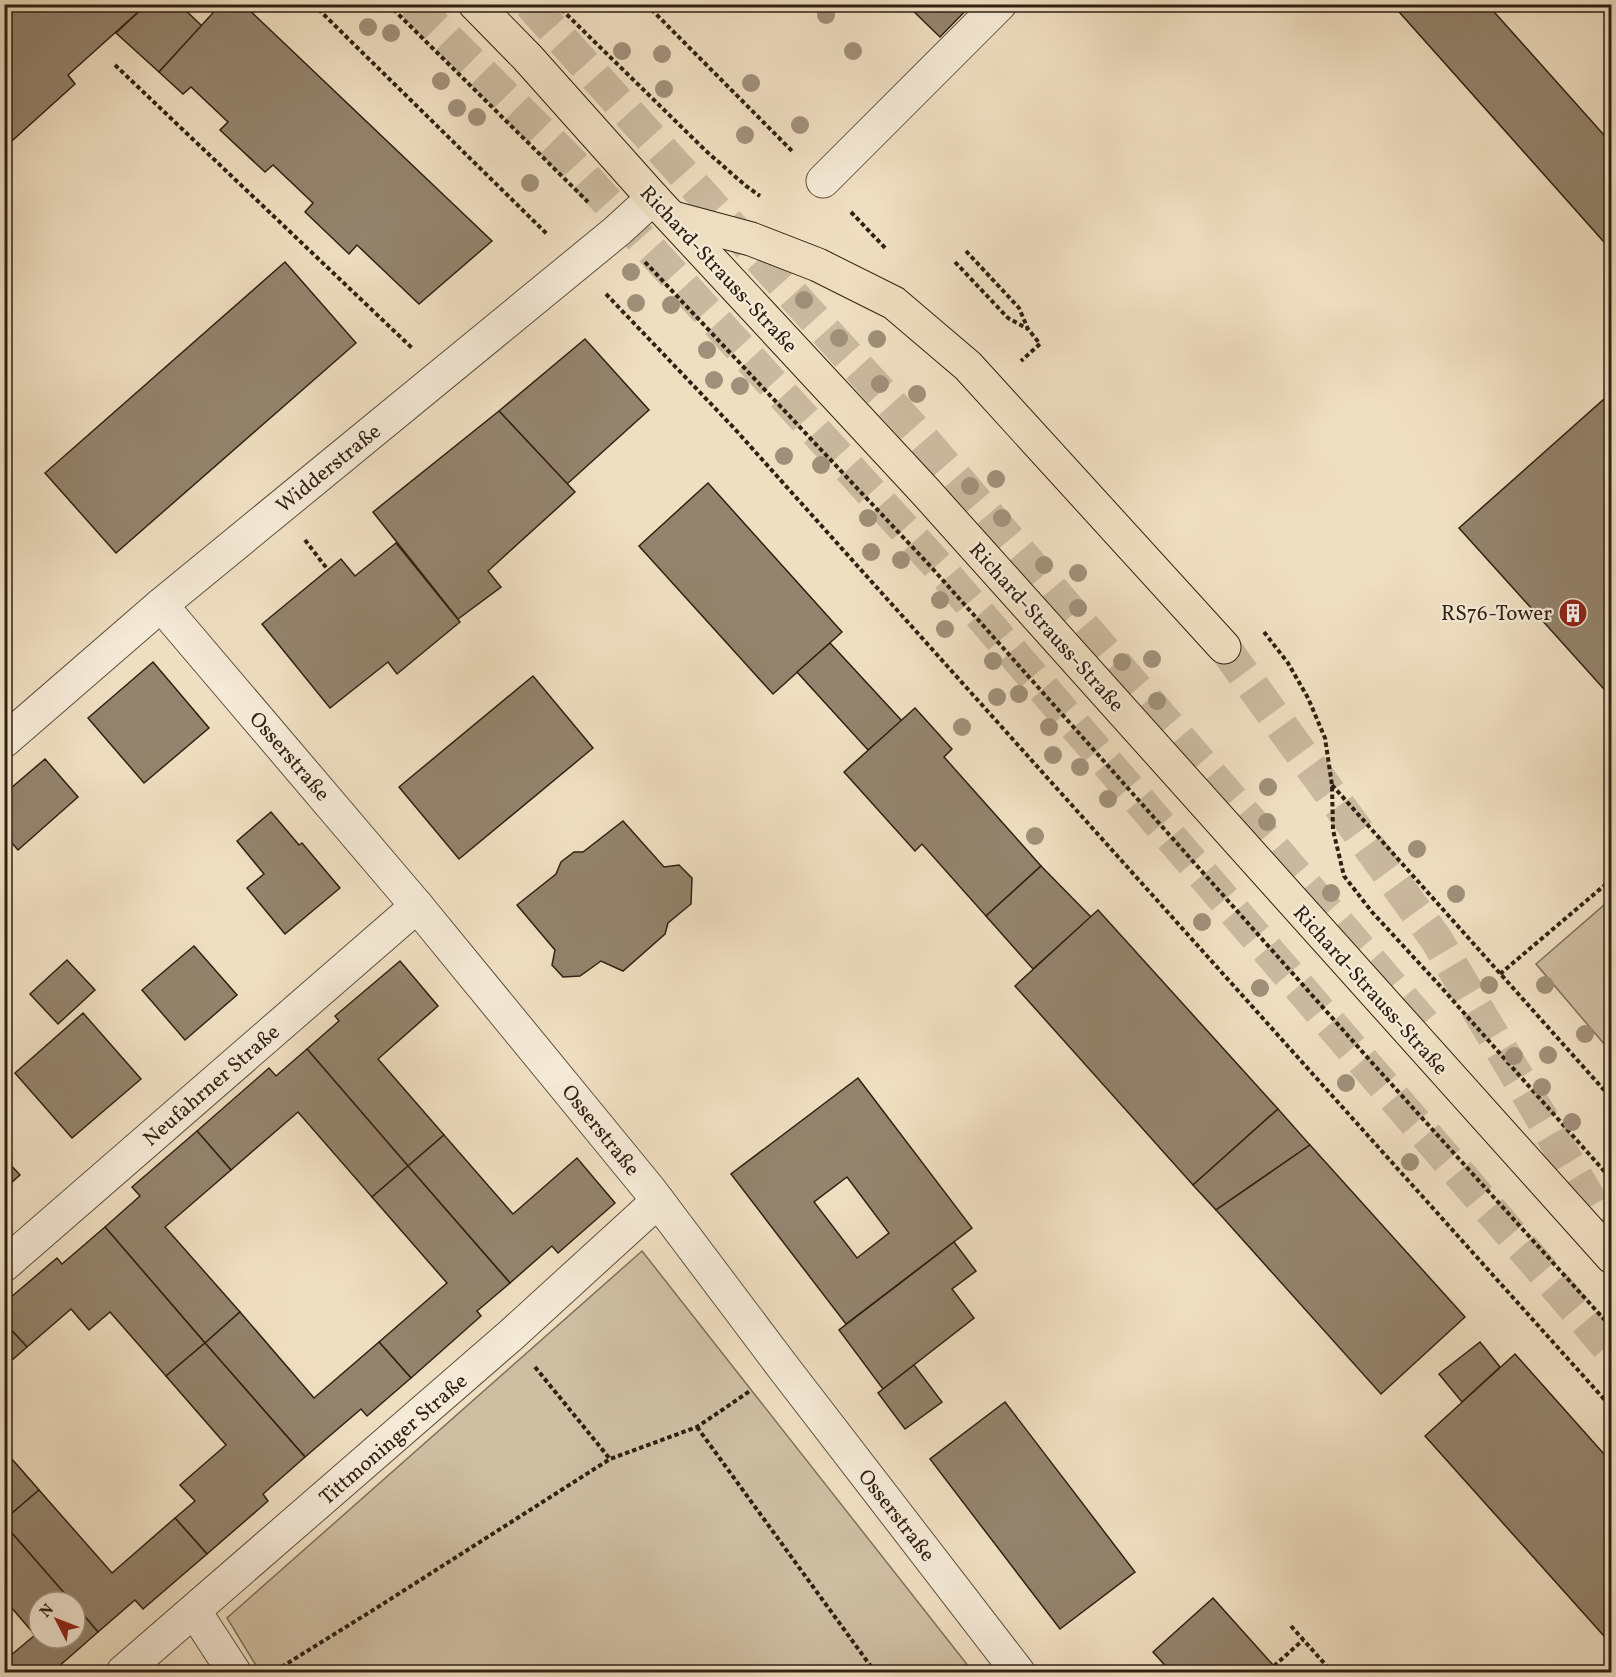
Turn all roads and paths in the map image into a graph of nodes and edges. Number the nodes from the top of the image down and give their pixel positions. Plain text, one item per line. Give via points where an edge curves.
1 (313, 4) edge
2 (388, 4) edge
3 (475, 4) edge
4 (556, 4) edge
5 (646, 4) edge
6 (766, 4) edge
7 (1000, 4) edge
8 (797, 10) dead end
9 (115, 65) dead end
10 (823, 181) junction
11 (762, 197) dead end
12 (663, 208) junction
13 (616, 231) junction
14 (881, 251) dead end
15 (966, 251) dead end
16 (955, 262) dead end
17 (576, 264) junction
18 (1028, 329) junction
19 (419, 354) dead end
20 (1018, 364) dead end
21 (302, 535) dead end
22 (328, 570) dead end
23 (161, 605) junction
24 (1224, 647) tunnel mouth
25 (4, 741) edge
26 (1611, 879) edge
27 (417, 906) junction
28 (1500, 974) junction
29 (1611, 1099) edge
30 (1611, 1180) edge
31 (658, 1201) junction
32 (1611, 1257) edge
33 (4, 1265) edge
34 (1611, 1328) edge
35 (510, 1336) junction
36 (751, 1391) dead end
37 (1611, 1408) edge
38 (697, 1427) junction
39 (610, 1459) junction
40 (195, 1612) junction
41 (1291, 1626) dead end
42 (1303, 1640) junction
43 (1274, 1666) dead end
44 (123, 1672) edge
45 (234, 1672) edge
46 (272, 1672) edge
47 (875, 1672) edge
48 (1018, 1672) edge
49 (1332, 1672) edge

1 - 17 path
2 - 13 path
3 - 12 main road, Richard-Strauss-Straße
4 - 11 path via 706,151
5 - 10 path
6 - 8 path
7 - 10 street
9 - 19 path
10 - 14 path via 892,255
12 - 13 street, Widderstraße
12 - 24 main road via 818,265 894,303 968,366
12 - 32 main road, Richard-Strauss-Straße via 924,490
13 - 17 street, Widderstraße
13 - 34 path via 932,568
15 - 18 path via 1019,308
16 - 18 path via 1008,318
17 - 23 street, Widderstraße
17 - 37 path via 741,436
18 - 20 path via 1040,344
21 - 22 path
23 - 25 street, Widderstraße
23 - 27 street, Osserstraße
26 - 28 path
27 - 31 street, Osserstraße
27 - 33 street, Neufahrner Straße
28 - 29 path
28 - 30 path via 1332,785 1333,830 1344,876
31 - 35 street, Tittmoninger Straße
31 - 48 street, Osserstraße
35 - 39 path
35 - 40 street, Tittmoninger Straße
36 - 38 path
38 - 39 path
38 - 47 path
39 - 46 path
40 - 44 street, Tittmoninger Straße
40 - 45 street
41 - 42 path
42 - 43 path
42 - 49 path

